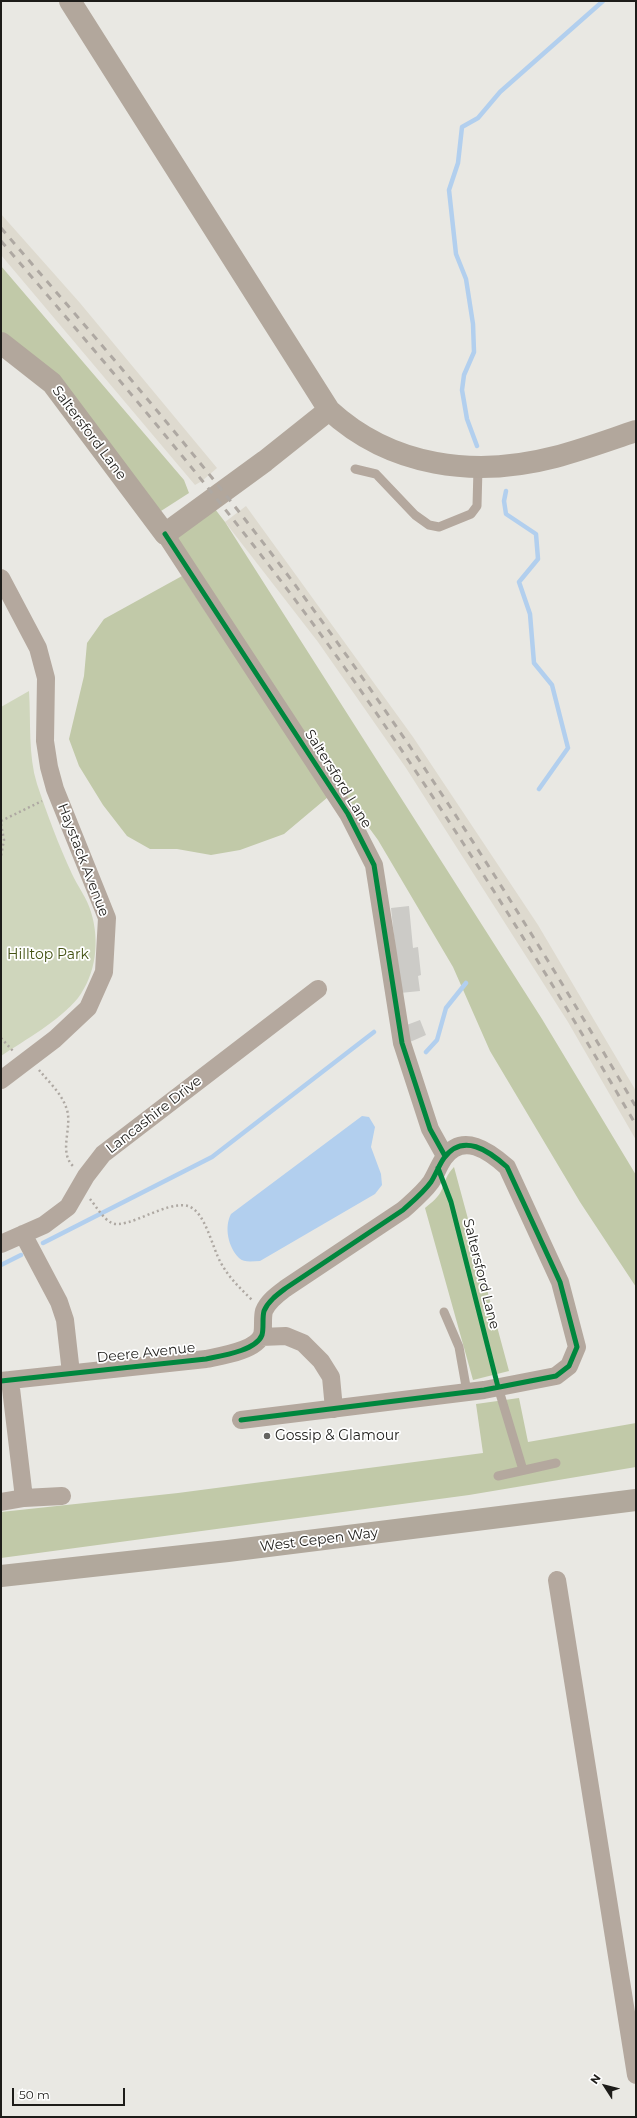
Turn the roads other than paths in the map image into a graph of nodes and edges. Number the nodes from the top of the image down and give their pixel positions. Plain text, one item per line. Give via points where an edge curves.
1 (70, 1) edge
2 (1, 343) edge
3 (329, 410) junction
4 (636, 431) edge
5 (478, 468) junction
6 (355, 469) dead end
7 (165, 534) junction
8 (1, 578) edge
9 (318, 989) dead end
10 (1, 1080) edge
11 (445, 1156) junction
12 (24, 1234) junction
13 (1, 1244) edge
14 (444, 1312) dead end
15 (261, 1337) junction
16 (71, 1373) junction
17 (6, 1380) edge
18 (498, 1387) junction
19 (467, 1392) junction
20 (334, 1409) junction
21 (240, 1420) dead end
22 (556, 1463) dead end
23 (523, 1470) junction
24 (498, 1476) dead end
25 (62, 1496) dead end
26 (24, 1498) junction
27 (636, 1500) edge
28 (1, 1502) edge
29 (1, 1576) edge
30 (557, 1580) dead end
31 (636, 2075) edge

1 - 3 main road
2 - 7 main road, Saltersford Lane via 52,383
3 - 5 main road via 348,427 370,441 397,453 433,462
3 - 7 main road via 265,461
4 - 5 main road via 555,457 514,465
5 - 6 lane via 477,506 471,514 439,527 428,525 415,515 376,474
7 - 11 street, Saltersford Lane via 348,814 374,865 402,1043 430,1129
8 - 10 street, Haystack Avenue via 38,648 46,678 46,741 49,768 56,792 107,918 104,972 88,1008
9 - 12 street, Lancashire Drive via 103,1154 86,1176 68,1207 44,1225
11 - 15 street via 432,1180 403,1210 272,1300 264,1311
11 - 18 street via 464,1144 494,1155 507,1167 560,1282 572,1322 577,1347 573,1361 566,1369 556,1376
12 - 13 street, Lancashire Drive
12 - 16 street via 59,1302 65,1320
14 - 19 lane via 459,1347
15 - 16 street, Deere Avenue via 256,1343 232,1354 206,1359
15 - 20 street via 286,1336 303,1343 321,1361 331,1377
16 - 17 street, Deere Avenue
17 - 26 street
18 - 19 street
18 - 23 lane
19 - 20 street
20 - 21 street
22 - 23 lane
23 - 24 lane
25 - 26 street
26 - 28 street
27 - 29 highway, West Cepen Way via 228,1551
30 - 31 street

